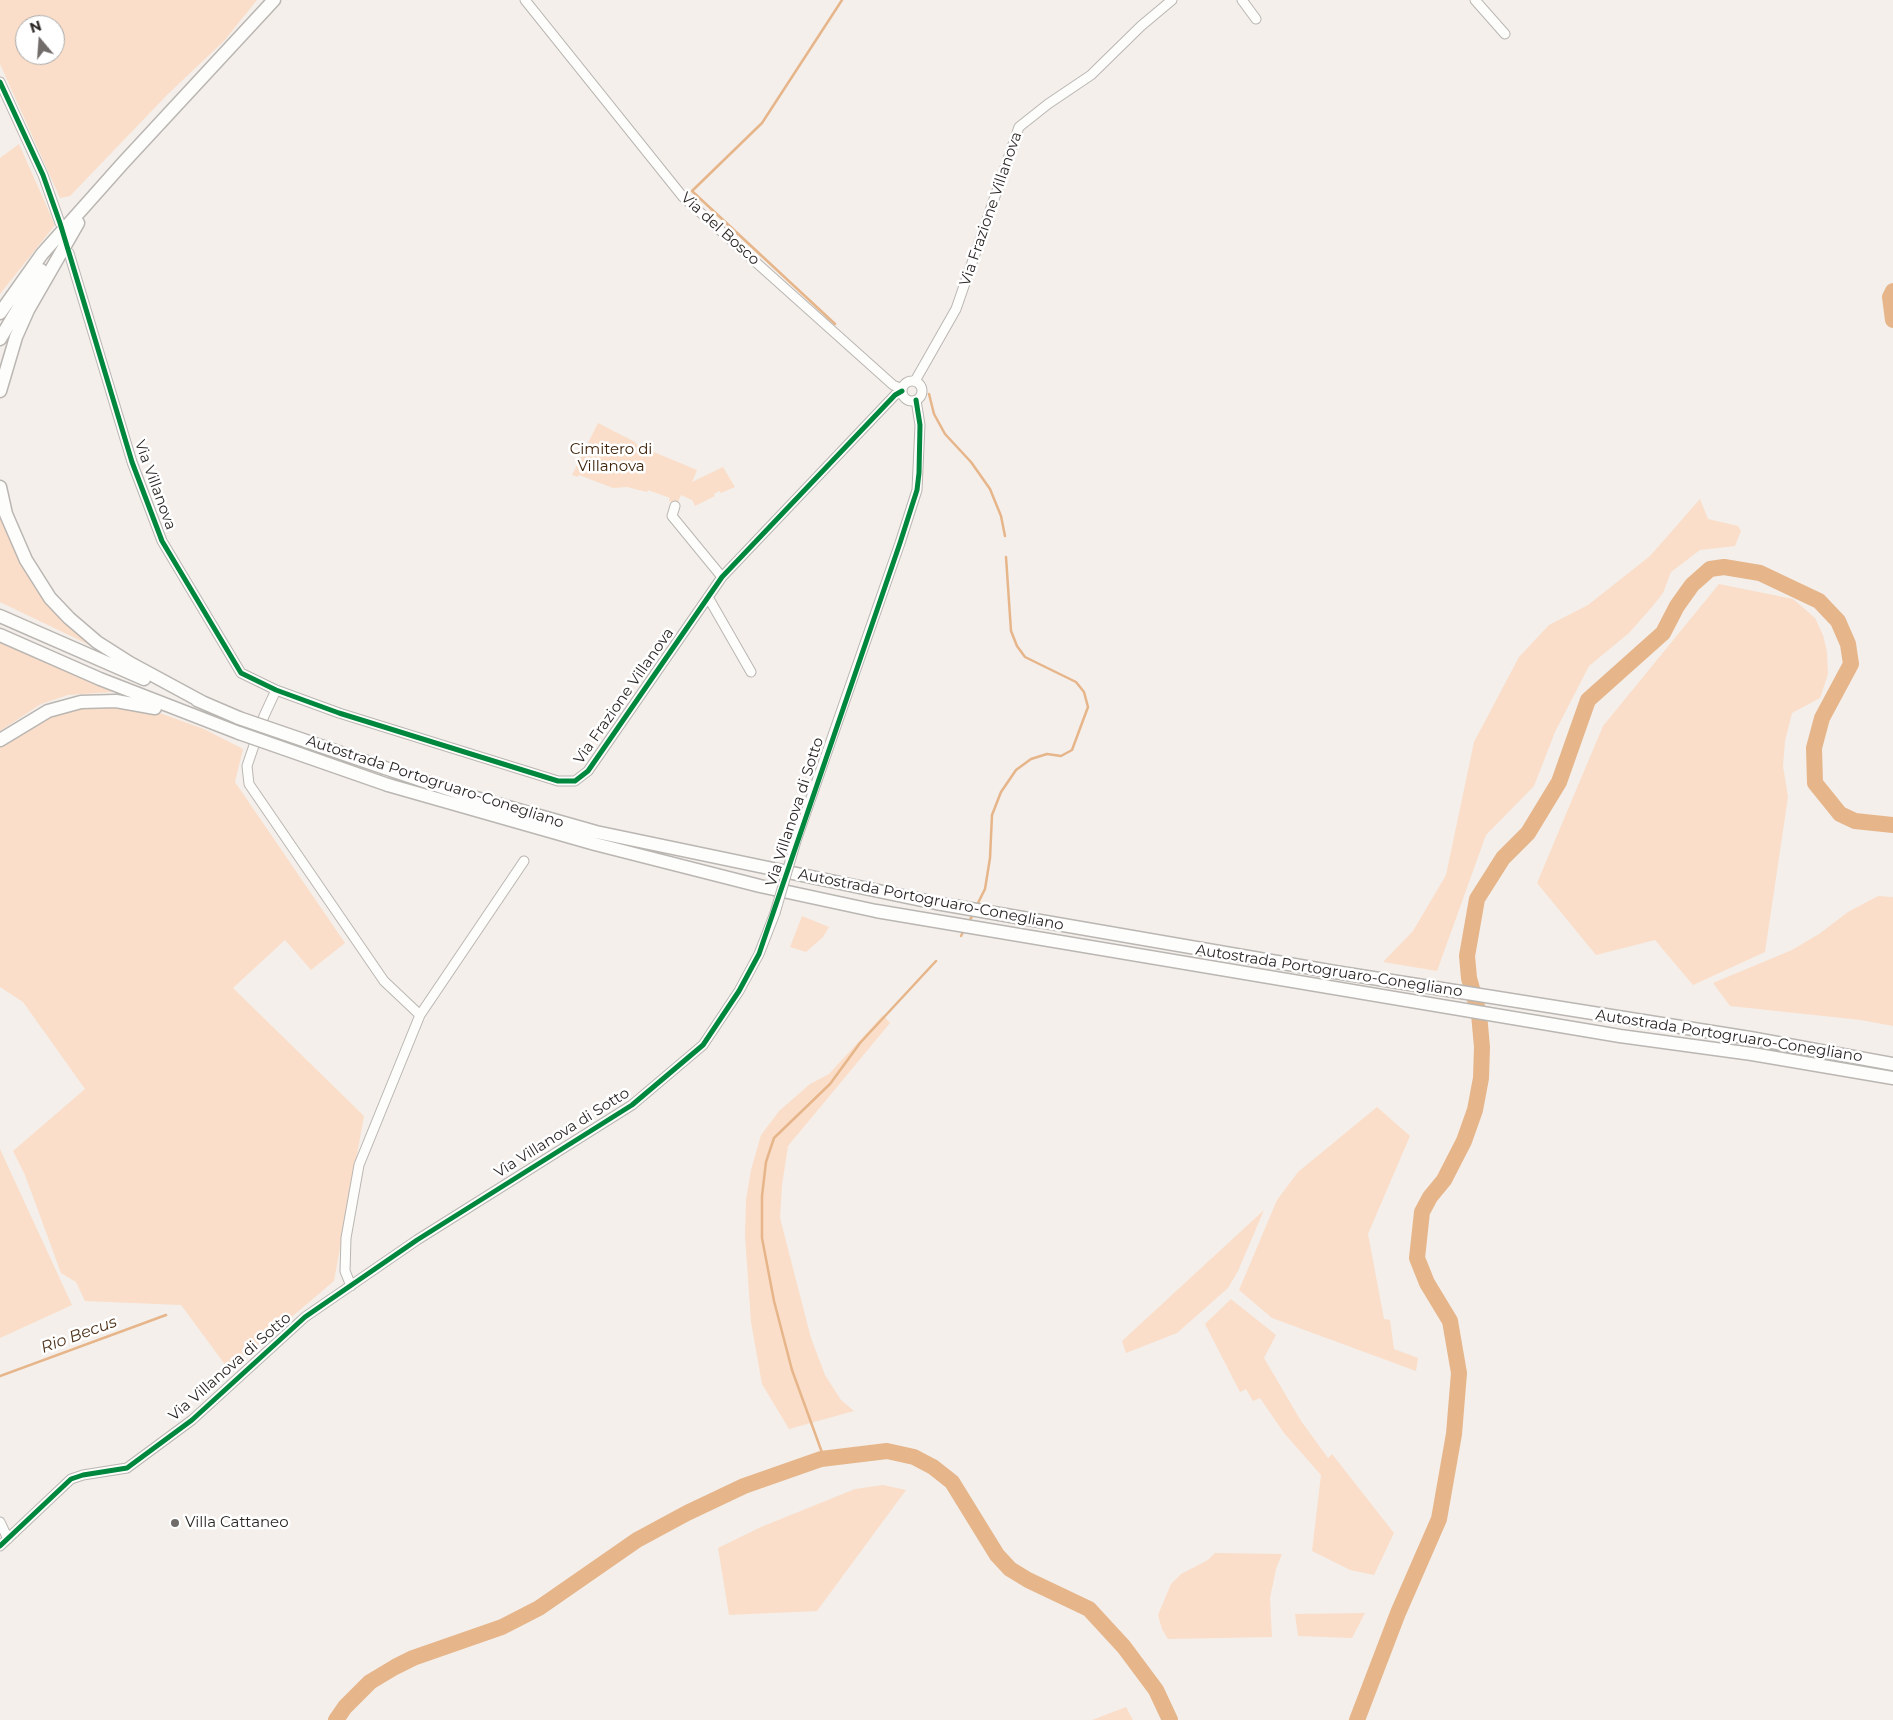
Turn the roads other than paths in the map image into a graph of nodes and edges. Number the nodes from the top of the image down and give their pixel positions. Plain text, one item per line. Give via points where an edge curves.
1 (274, 0) edge
2 (525, 0) edge
3 (1242, 0) edge
4 (1475, 0) edge
5 (1169, 1) edge
6 (1256, 19) dead end
7 (1505, 34) dead end
8 (0, 82) edge
9 (94, 197) junction
10 (60, 222) dead end
11 (69, 253) dead end
12 (0, 313) edge
13 (0, 339) edge
14 (915, 381) junction
15 (0, 390) edge
16 (902, 390) junction
17 (916, 400) junction
18 (0, 487) edge
19 (675, 506) dead end
20 (722, 578) junction
21 (708, 597) junction
22 (0, 616) edge
23 (0, 635) edge
24 (751, 672) dead end
25 (276, 690) junction
26 (204, 703) junction
27 (205, 720) junction
28 (0, 740) edge
29 (524, 861) dead end
30 (420, 1015) junction
31 (1893, 1064) edge
32 (1893, 1078) edge
33 (351, 1286) junction
34 (0, 1522) edge
35 (8, 1539) junction
36 (0, 1546) edge

1 - 9 highway
2 - 16 street, Via del Bosco via 688,202
3 - 6 street
4 - 7 street
5 - 14 street, Via Frazione Villanova via 1091,75 1019,127 956,309
8 - 10 street via 43,175
9 - 12 highway via 42,254
9 - 13 highway via 32,283
9 - 15 highway via 28,310
11 - 25 street, Via Villanova via 132,462 162,541 241,673
14 - 16 street via 906,382
14 - 17 street via 922,388
16 - 17 street via 906,399
16 - 20 street, Via Frazione Villanova
17 - 33 street, Via Villanova di Sotto, bridge via 920,425 916,490 796,841 775,913 743,984 703,1045 632,1105 417,1240
18 - 26 highway via 6,514 26,560 50,598 97,642
19 - 20 street via 672,516
20 - 21 street, Via Frazione Villanova
21 - 24 street
21 - 25 street, Via Frazione Villanova via 588,771 575,781 558,781 339,713
22 - 26 highway, Autostrada Portogruaro-Conegliano
23 - 27 highway, Autostrada Portogruaro-Conegliano
25 - 30 street via 247,766 249,784 384,981
26 - 31 highway, Autostrada Portogruaro-Conegliano, bridge via 239,718 469,796 596,832 936,903
27 - 28 highway via 139,704 96,700 48,711
27 - 32 highway, Autostrada Portogruaro-Conegliano, bridge via 388,785 503,819 760,886 876,911 1620,1036
29 - 30 street
30 - 33 street via 359,1165 346,1238 345,1271
33 - 35 street, Via Villanova di Sotto via 306,1317 192,1420 127,1468 71,1479
34 - 35 street
35 - 36 street, Via Villanova di Sotto

